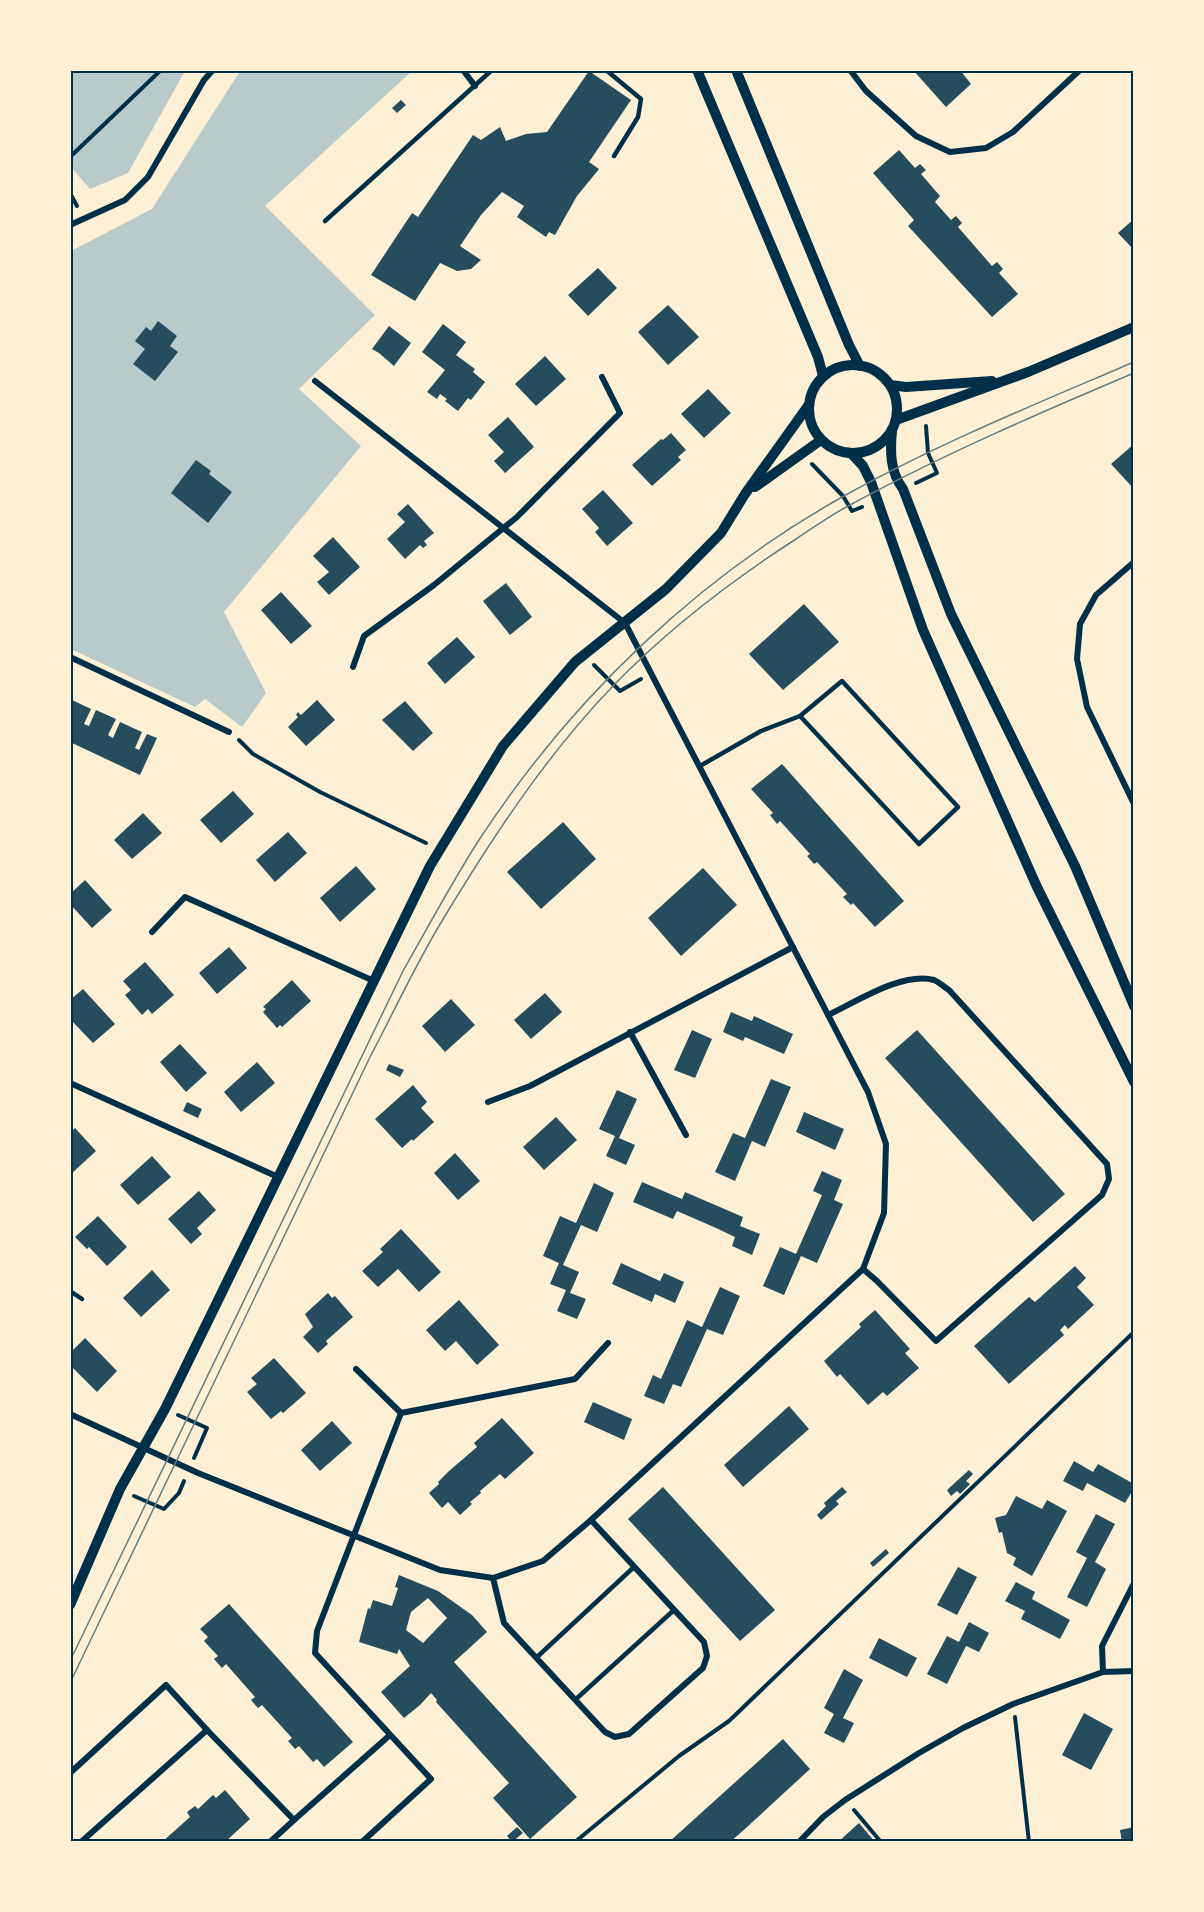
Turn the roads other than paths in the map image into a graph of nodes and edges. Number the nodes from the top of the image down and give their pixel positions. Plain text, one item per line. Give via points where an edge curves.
1 (213, 70) edge
2 (463, 70) edge
3 (492, 70) edge
4 (606, 70) edge
5 (697, 70) edge
6 (736, 70) edge
7 (850, 70) edge
8 (1080, 70) edge
9 (475, 86) junction
10 (614, 156) dead end
11 (325, 221) dead end
12 (70, 225) edge
13 (1134, 327) edge
14 (860, 366) junction
15 (823, 376) junction
16 (602, 377) dead end
17 (315, 381) dead end
18 (1002, 381) junction
19 (890, 385) junction
20 (808, 406) junction
21 (894, 426) junction
22 (820, 440) junction
23 (852, 454) junction
24 (745, 494) junction
25 (504, 528) junction
26 (1134, 562) edge
27 (625, 623) junction
28 (70, 657) edge
29 (353, 667) dead end
30 (800, 716) junction
31 (229, 732) road end
32 (700, 766) junction
33 (1134, 804) edge
34 (152, 932) dead end
35 (793, 947) junction
36 (374, 981) junction
37 (1134, 1006) edge
38 (828, 1015) junction
39 (630, 1032) junction
40 (1134, 1082) edge
41 (70, 1083) edge
42 (488, 1102) dead end
43 (686, 1135) dead end
44 (278, 1177) junction
45 (863, 1269) junction
46 (70, 1291) edge
47 (82, 1299) dead end
48 (608, 1342) dead end
49 (356, 1369) dead end
50 (400, 1413) junction
51 (70, 1414) edge
52 (143, 1448) junction
53 (591, 1520) junction
54 (355, 1536) junction
55 (634, 1567) junction
56 (493, 1578) junction
57 (1134, 1583) edge
58 (70, 1605) edge
59 (674, 1610) junction
60 (536, 1658) junction
61 (1134, 1671) edge
62 (1103, 1672) junction
63 (575, 1700) junction
64 (207, 1730) junction
65 (390, 1735) junction
66 (70, 1773) edge
67 (294, 1820) junction
68 (81, 1842) edge
69 (270, 1842) edge
70 (362, 1842) edge
71 (799, 1842) edge

1 - 12 street via 148,177 125,200
2 - 9 street
3 - 9 lane
4 - 10 lane via 640,99 638,117
5 - 15 street
6 - 14 street
7 - 8 street via 866,91 916,136 950,152 986,148 1013,132
9 - 11 lane
13 - 18 street
14 - 15 street via 840,366
14 - 19 street via 872,369
15 - 20 street via 810,395
16 - 25 street via 620,413
17 - 25 street
18 - 19 street
18 - 21 street
19 - 21 street via 897,408
20 - 22 street via 811,424
20 - 24 street
21 - 23 street via 882,444
21 - 37 street via 890,446 896,480 903,489 951,614 1075,866
22 - 23 street
22 - 24 street
23 - 40 street via 871,482 923,630 1037,887
24 - 27 street via 721,533
25 - 27 street
25 - 29 street via 364,636
26 - 33 street via 1096,595 1080,624 1077,659 1087,707
27 - 32 street
27 - 36 street via 584,654 503,746 430,866
28 - 31 street
30 - 30 lane via 919,844 958,807 842,681
30 - 32 lane via 761,731
32 - 35 street
34 - 36 street via 185,897
35 - 38 street
35 - 39 street
36 - 44 street
38 - 45 street via 868,1092 886,1144 884,1213
38 - 45 street via 899,981 936,980 1107,1164 1109,1179 1102,1195 936,1341
39 - 42 street via 530,1086
39 - 43 street
41 - 44 street
44 - 52 street
45 - 53 street
46 - 47 lane
48 - 50 street via 575,1379
49 - 50 street
50 - 54 street
51 - 52 street
52 - 54 street
52 - 58 street via 120,1489
53 - 55 street
53 - 56 street via 543,1561
54 - 56 street via 440,1570
54 - 65 street via 317,1631 315,1653
55 - 59 street
55 - 60 lane
56 - 60 street via 504,1623
57 - 62 street via 1102,1646
59 - 63 lane
59 - 63 street via 704,1642 707,1656 703,1668 629,1734 615,1737 605,1732
60 - 63 street
61 - 62 street
62 - 71 street via 1013,1704 963,1728 845,1800
64 - 66 street via 166,1685
64 - 67 street
64 - 68 street
65 - 67 street
65 - 70 street via 431,1779
67 - 69 street

